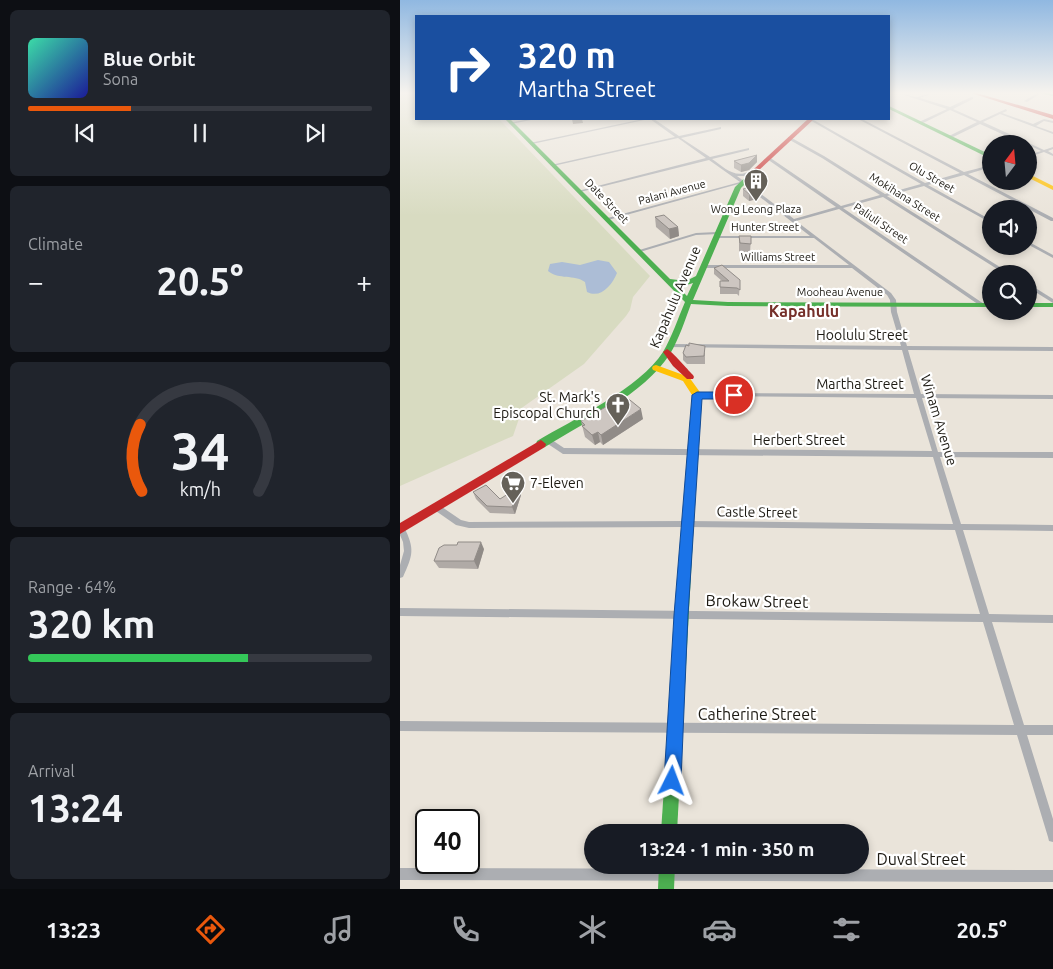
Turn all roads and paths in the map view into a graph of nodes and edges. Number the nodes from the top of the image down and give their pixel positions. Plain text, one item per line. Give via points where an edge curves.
1 (522, 133) edge
2 (578, 133) edge
3 (673, 133) edge
4 (694, 133) edge
5 (794, 133) edge
6 (837, 133) edge
7 (888, 133) edge
8 (942, 133) edge
9 (957, 133) edge
10 (678, 137) junction
11 (950, 137) junction
12 (789, 138) junction
13 (532, 143) junction
14 (748, 148) dead end
15 (1038, 148) edge
16 (1053, 148) edge
17 (1044, 151) junction
18 (982, 153) edge
19 (1038, 153) edge
20 (1053, 155) edge
21 (709, 158) junction
22 (768, 158) junction
23 (553, 165) junction
24 (982, 169) edge
25 (755, 170) junction
26 (965, 174) junction
27 (734, 176) junction
28 (1038, 180) edge
29 (743, 182) junction
30 (924, 184) junction
31 (1053, 188) edge
32 (717, 189) junction
33 (580, 191) junction
34 (883, 196) junction
35 (732, 197) junction
36 (840, 207) junction
37 (982, 217) edge
38 (606, 219) junction
39 (794, 220) junction
40 (1053, 220) edge
41 (717, 235) junction
42 (814, 237) junction
43 (1037, 248) edge
44 (638, 251) junction
45 (1053, 257) edge
46 (994, 265) edge
47 (704, 267) junction
48 (852, 267) junction
49 (700, 278) junction
50 (666, 281) junction
51 (1037, 292) edge
52 (689, 302) junction
53 (982, 302) edge
54 (1053, 303) edge
55 (894, 304) junction
56 (1037, 304) edge
57 (982, 305) edge
58 (905, 348) junction
59 (669, 349) junction
60 (1053, 349) edge
61 (656, 368) junction
62 (694, 384) junction
63 (697, 395) junction
64 (918, 396) junction
65 (1053, 398) edge
66 (548, 440) junction
67 (693, 452) junction
68 (936, 454) junction
69 (1053, 454) edge
70 (436, 507) junction
71 (687, 524) junction
72 (958, 527) junction
73 (1053, 528) edge
74 (400, 529) edge
75 (400, 574) edge
76 (400, 612) edge
77 (681, 615) junction
78 (986, 618) junction
79 (1053, 619) edge
80 (400, 726) edge
81 (676, 729) junction
82 (1020, 729) junction
83 (1053, 730) edge
84 (670, 824) edge
85 (1053, 836) edge
86 (584, 871) edge
87 (869, 873) edge
88 (400, 874) edge
89 (667, 874) edge
90 (1053, 876) edge
91 (666, 889) edge

1 - 13 main road, Date Street
2 - 13 street
3 - 10 street
4 - 10 street
5 - 12 main road, Kapahulu Avenue
6 - 30 street, Olu Street
7 - 26 street
8 - 11 main road
9 - 11 street
10 - 21 street
10 - 23 street
11 - 18 main road
12 - 22 main road, Kapahulu Avenue
12 - 34 street, Mokihana Street via 823,156
13 - 23 main road, Date Street
14 - 21 street
15 - 17 street
16 - 17 street
17 - 19 street
17 - 20 street
21 - 27 street
21 - 33 street
22 - 25 main road, Kapahulu Avenue
22 - 36 street, Paliuli Street
23 - 33 main road, Date Street
24 - 26 street
25 - 27 street
25 - 29 main road, Kapahulu Avenue
26 - 30 street
26 - 40 street
27 - 29 street
28 - 31 main road
29 - 32 street, Palani Avenue
29 - 35 main road, Kapahulu Avenue
29 - 39 street
30 - 34 street
30 - 37 street, Olu Street
32 - 35 street via 726,190
32 - 38 street, Palani Avenue
33 - 38 main road, Date Street
34 - 36 street
34 - 46 street, Mokihana Street
35 - 41 main road, Kapahulu Avenue
36 - 39 street
36 - 53 street, Paliuli Street
38 - 44 main road, Date Street
39 - 42 street
41 - 42 street, Hunter Street
41 - 44 street, Hunter Street via 696,234
41 - 47 main road, Kapahulu Avenue
42 - 48 street
43 - 45 street
44 - 50 main road, Date Street
47 - 48 street, Williams Street
47 - 49 main road, Kapahulu Avenue
48 - 55 street via 889,294
49 - 50 main road via 688,284
49 - 52 main road, Kapahulu Avenue
50 - 52 main road, Date Street
51 - 54 street
52 - 55 main road, Mooheau Avenue
52 - 59 main road, Kapahulu Avenue
54 - 56 main road
55 - 57 main road, Mooheau Avenue
55 - 58 street, Winam Avenue
58 - 59 street, Hoolulu Street
58 - 60 street, Hoolulu Street
58 - 64 street, Winam Avenue
59 - 61 main road, Kapahulu Avenue
59 - 62 main road via 676,364
61 - 62 main road
61 - 66 main road, Kapahulu Avenue via 627,392
62 - 63 main road
63 - 64 street, Martha Street
63 - 67 main road
64 - 65 street, Martha Street
64 - 68 street, Winam Avenue
66 - 67 street, Herbert Street via 563,451
66 - 70 main road, Kapahulu Avenue
67 - 68 street, Herbert Street
67 - 71 main road
68 - 69 street, Herbert Street
68 - 72 street, Winam Avenue
70 - 71 street, Castle Street via 459,523 470,525
70 - 74 main road, Kapahulu Avenue
71 - 72 street, Castle Street
71 - 77 main road
72 - 73 street, Castle Street
72 - 78 street, Winam Avenue
74 - 75 street via 409,550
76 - 77 street, Brokaw Street
77 - 78 street, Brokaw Street
77 - 81 main road
78 - 79 street, Brokaw Street
78 - 82 street, Winam Avenue
80 - 81 street, Catherine Street
81 - 82 street, Catherine Street
81 - 84 main road
82 - 83 street, Catherine Street
82 - 85 street, Winam Avenue
86 - 88 street, Duval Street
87 - 90 street, Duval Street
89 - 91 main road

